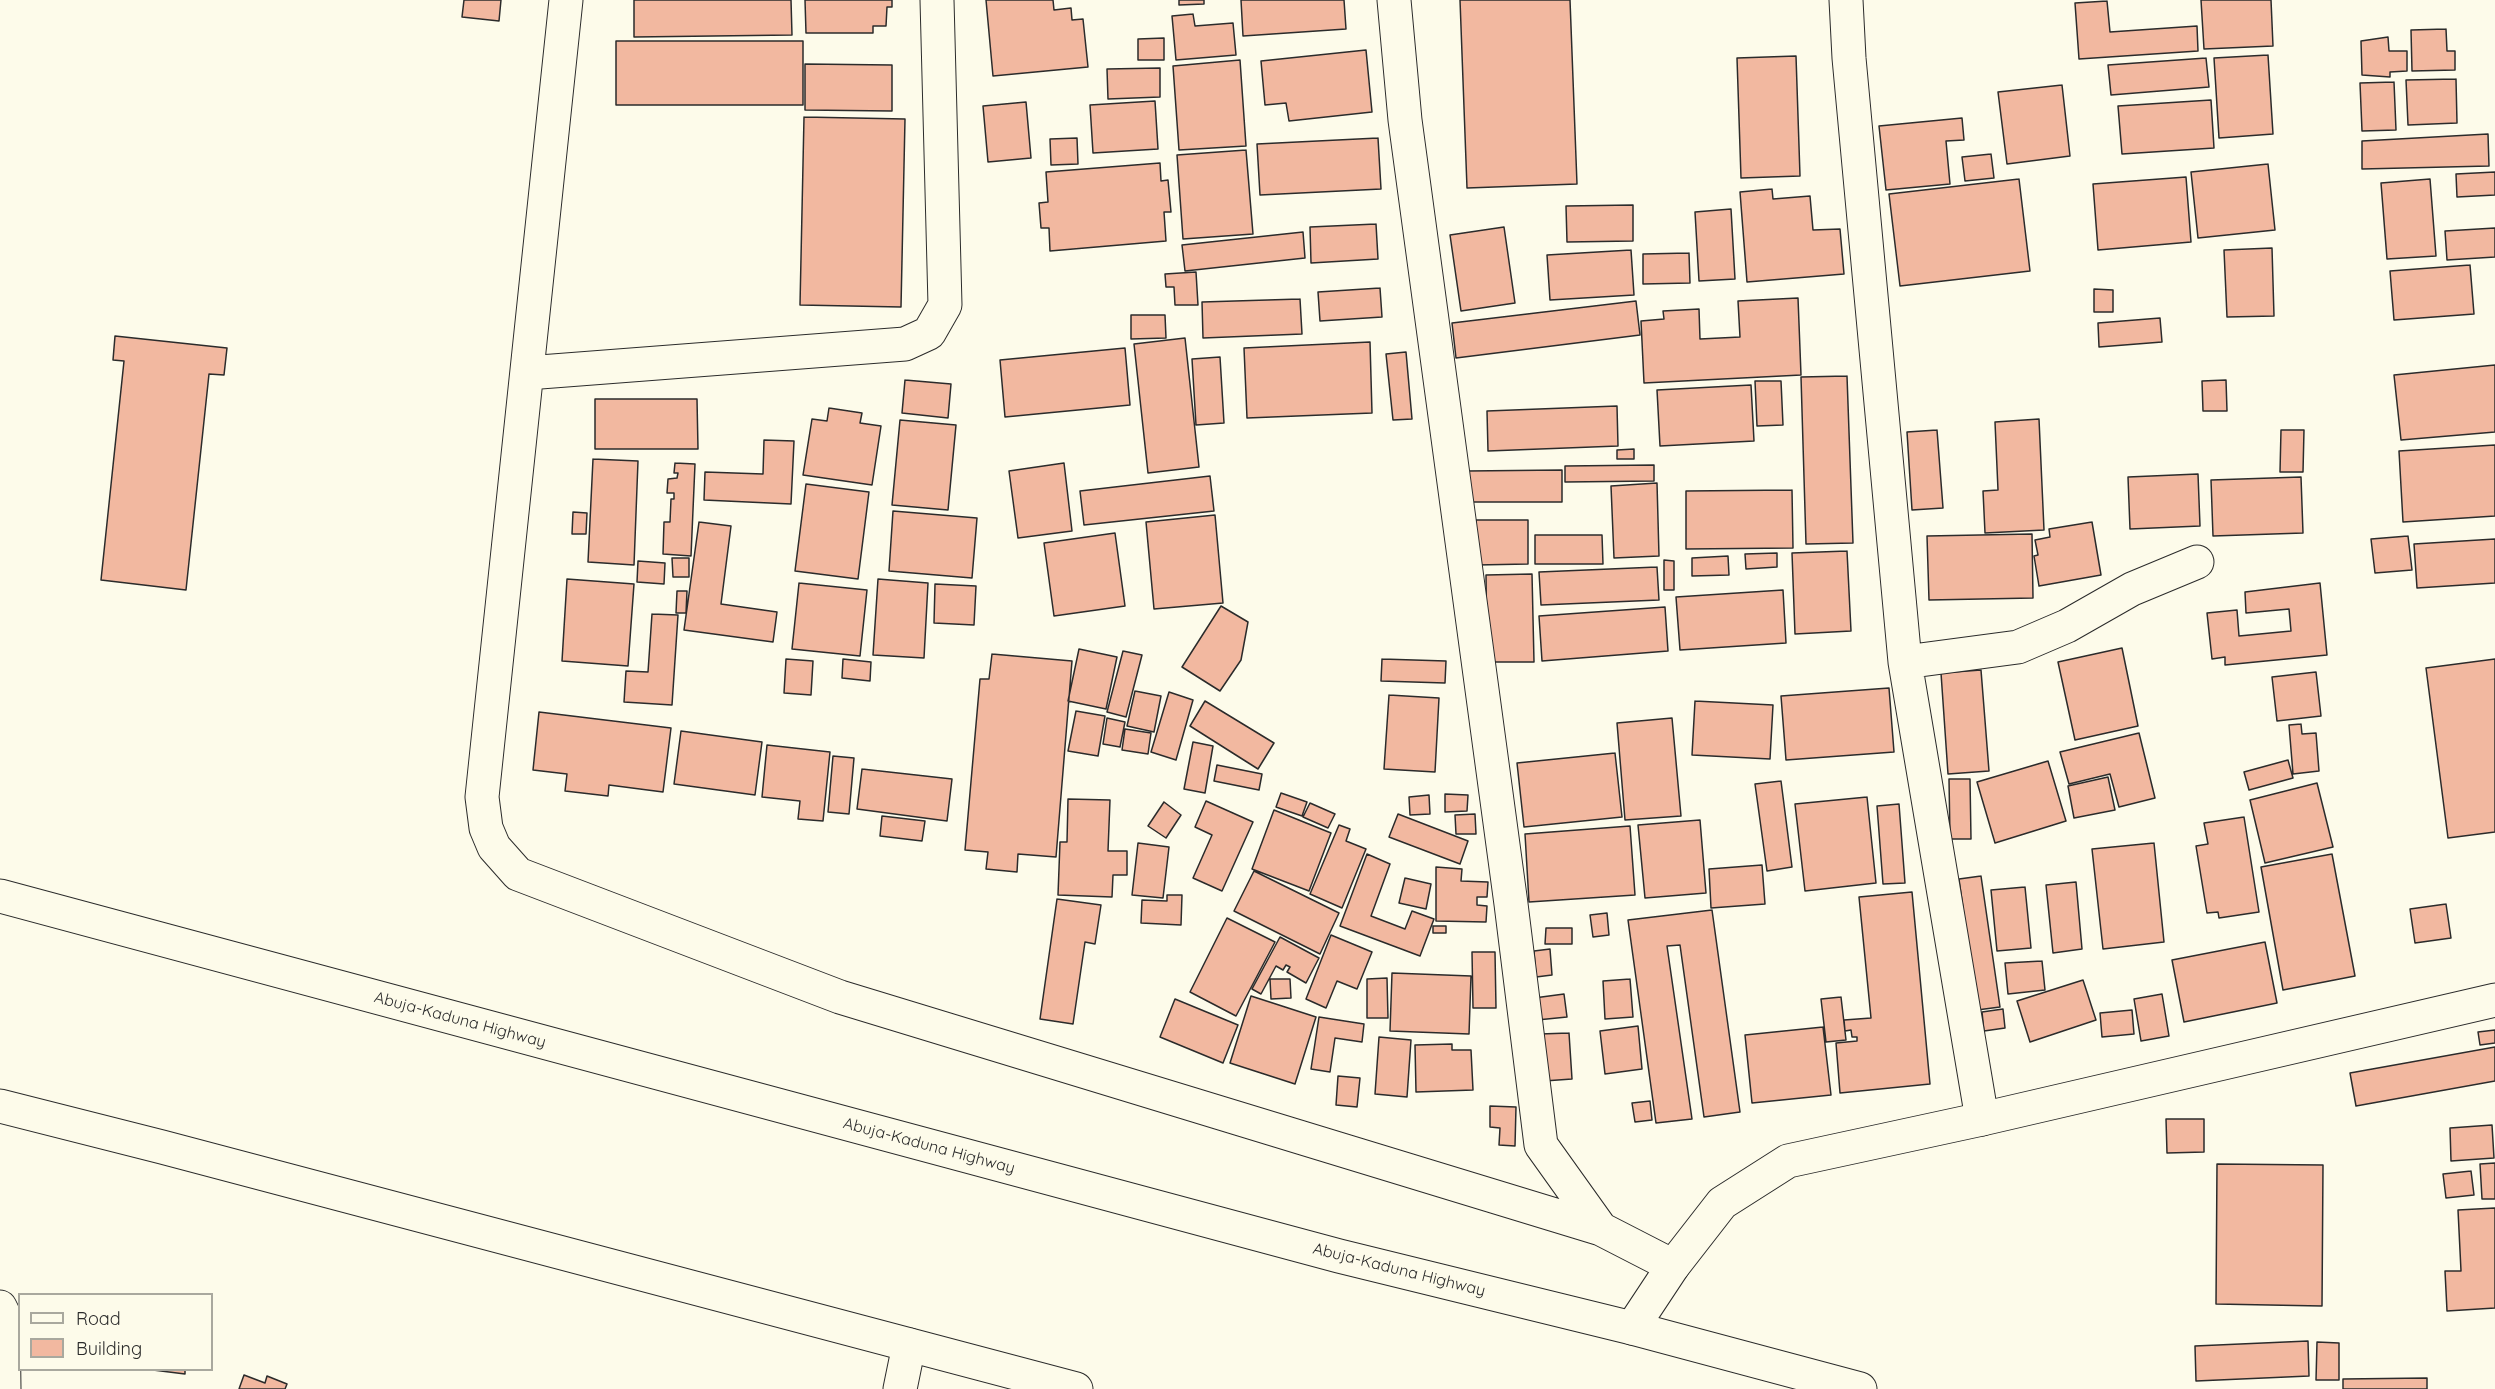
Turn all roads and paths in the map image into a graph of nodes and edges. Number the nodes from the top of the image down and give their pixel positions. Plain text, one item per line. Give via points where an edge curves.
1 (566, 0) edge
2 (937, 0) edge
3 (1394, 0) edge
4 (1846, 0) edge
5 (527, 374) junction
6 (2197, 562) dead end
7 (1905, 662) junction
8 (0, 896) edge
9 (2495, 1000) edge
10 (0, 1106) edge
11 (1982, 1119) junction
12 (1601, 1229) junction
13 (1673, 1266) junction
14 (0, 1307) edge
15 (1632, 1328) junction
16 (909, 1345) junction
17 (4, 1389) edge
18 (900, 1389) edge
19 (1076, 1389) edge
20 (1860, 1389) edge

1 - 5 main road
2 - 5 main road via 945,305 929,333 905,344
3 - 12 main road via 1407,132 1541,1145
4 - 7 main road
5 - 12 main road via 482,797 486,828 494,847 518,874 840,996
6 - 7 main road via 2132,589 2067,626 2018,647
7 - 11 main road
8 - 15 main road, Abuja-Kaduna Highway via 1339,1256
9 - 11 main road
10 - 16 main road
11 - 13 main road via 1788,1161 1722,1203
12 - 13 main road
13 - 15 main road
14 - 17 main road
15 - 20 main road, Abuja-Kaduna Highway
16 - 18 main road
16 - 19 main road

